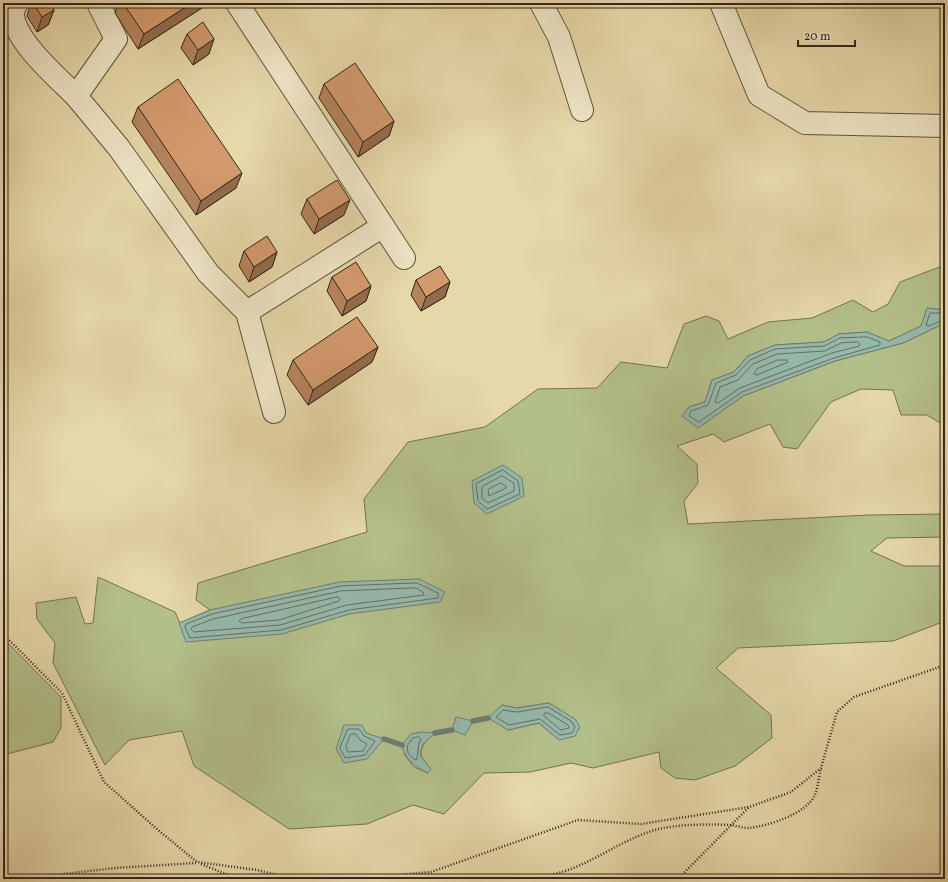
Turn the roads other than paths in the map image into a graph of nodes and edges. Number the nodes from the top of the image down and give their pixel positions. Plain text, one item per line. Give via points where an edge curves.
1 (17, 3) edge
2 (98, 3) edge
3 (237, 3) edge
4 (541, 3) edge
5 (721, 3) edge
6 (76, 96) junction
7 (582, 110) dead end
8 (945, 126) edge
9 (383, 226) junction
10 (404, 258) dead end
11 (248, 312) junction
12 (274, 412) dead end

1 - 6 street via 13,11 18,31 30,50
2 - 6 street via 116,39
3 - 9 street
4 - 7 street via 559,37
5 - 8 street via 759,95 805,124
6 - 11 street via 119,148 208,273
9 - 10 street
9 - 11 street
11 - 12 street

